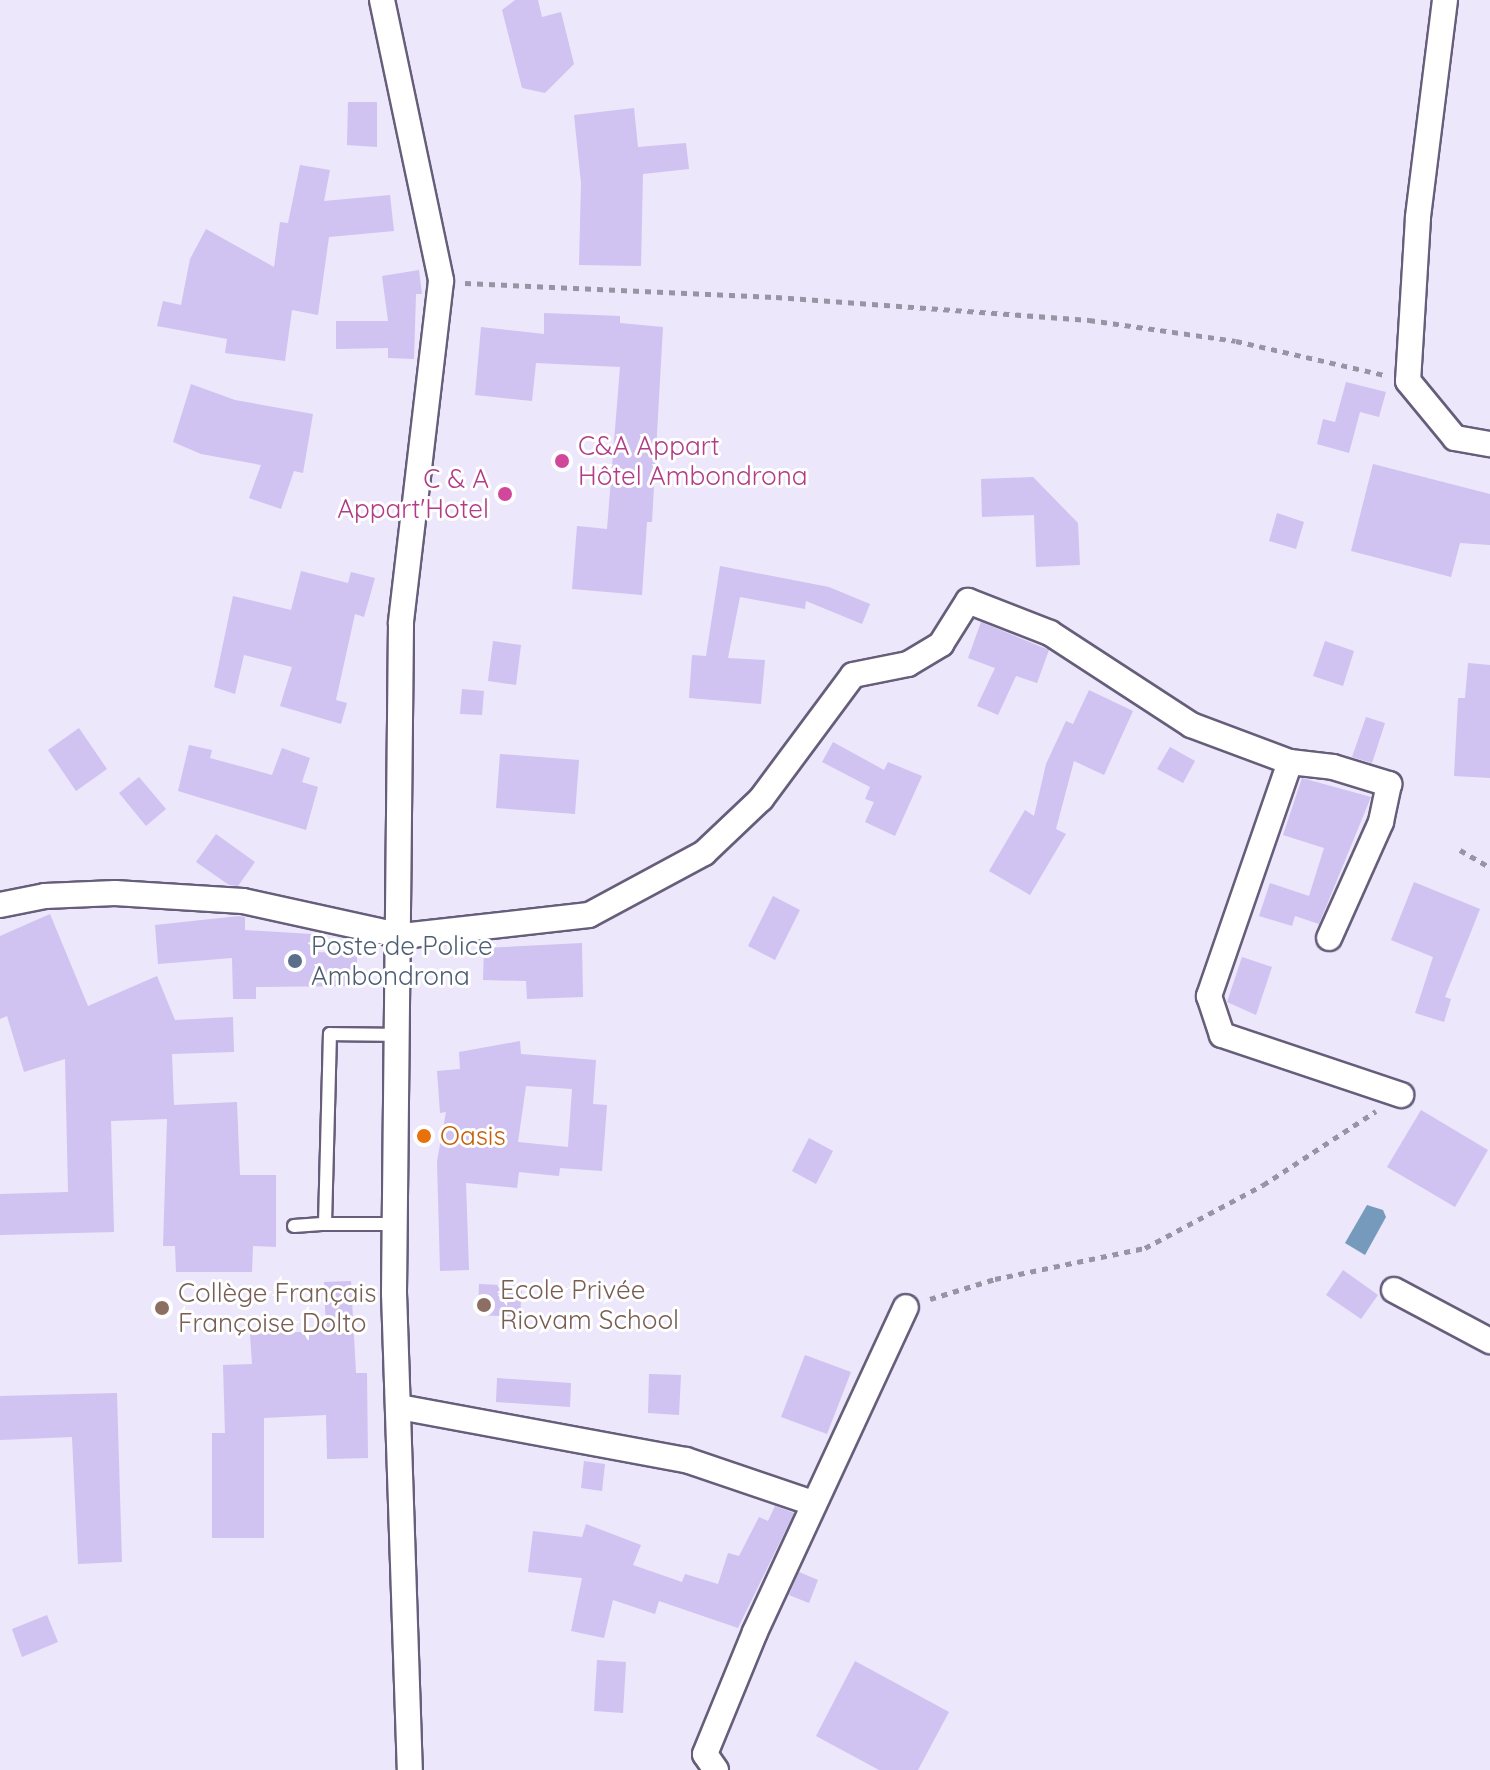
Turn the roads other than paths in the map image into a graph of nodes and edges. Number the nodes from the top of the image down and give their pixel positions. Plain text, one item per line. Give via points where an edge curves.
1 (382, 0) edge
2 (1445, 0) edge
3 (1490, 444) edge
4 (1290, 762) junction
5 (0, 905) edge
6 (402, 936) junction
7 (1329, 938) dead end
8 (400, 1035) junction
9 (1401, 1095) road end
10 (325, 1224) junction
11 (396, 1224) junction
12 (294, 1226) dead end
13 (1394, 1290) dead end
14 (906, 1307) road end
15 (1490, 1341) edge
16 (399, 1407) junction
17 (812, 1503) junction
18 (410, 1770) edge
19 (716, 1770) edge

1 - 6 street via 441,281 401,624
2 - 3 street via 1418,218 1408,381 1455,438
4 - 6 street via 1191,725 1050,633 968,601 941,644 908,664 853,675 761,799 704,853 589,915
4 - 7 street via 1333,767 1389,784 1381,822
4 - 9 street via 1209,996 1222,1035
5 - 6 street via 45,896 115,893 243,901
6 - 8 street
8 - 10 lane via 330,1034
8 - 11 street
10 - 11 lane
10 - 12 lane
11 - 16 street
13 - 15 street
14 - 17 street
16 - 17 street via 686,1460
16 - 18 street
17 - 19 street via 705,1754

